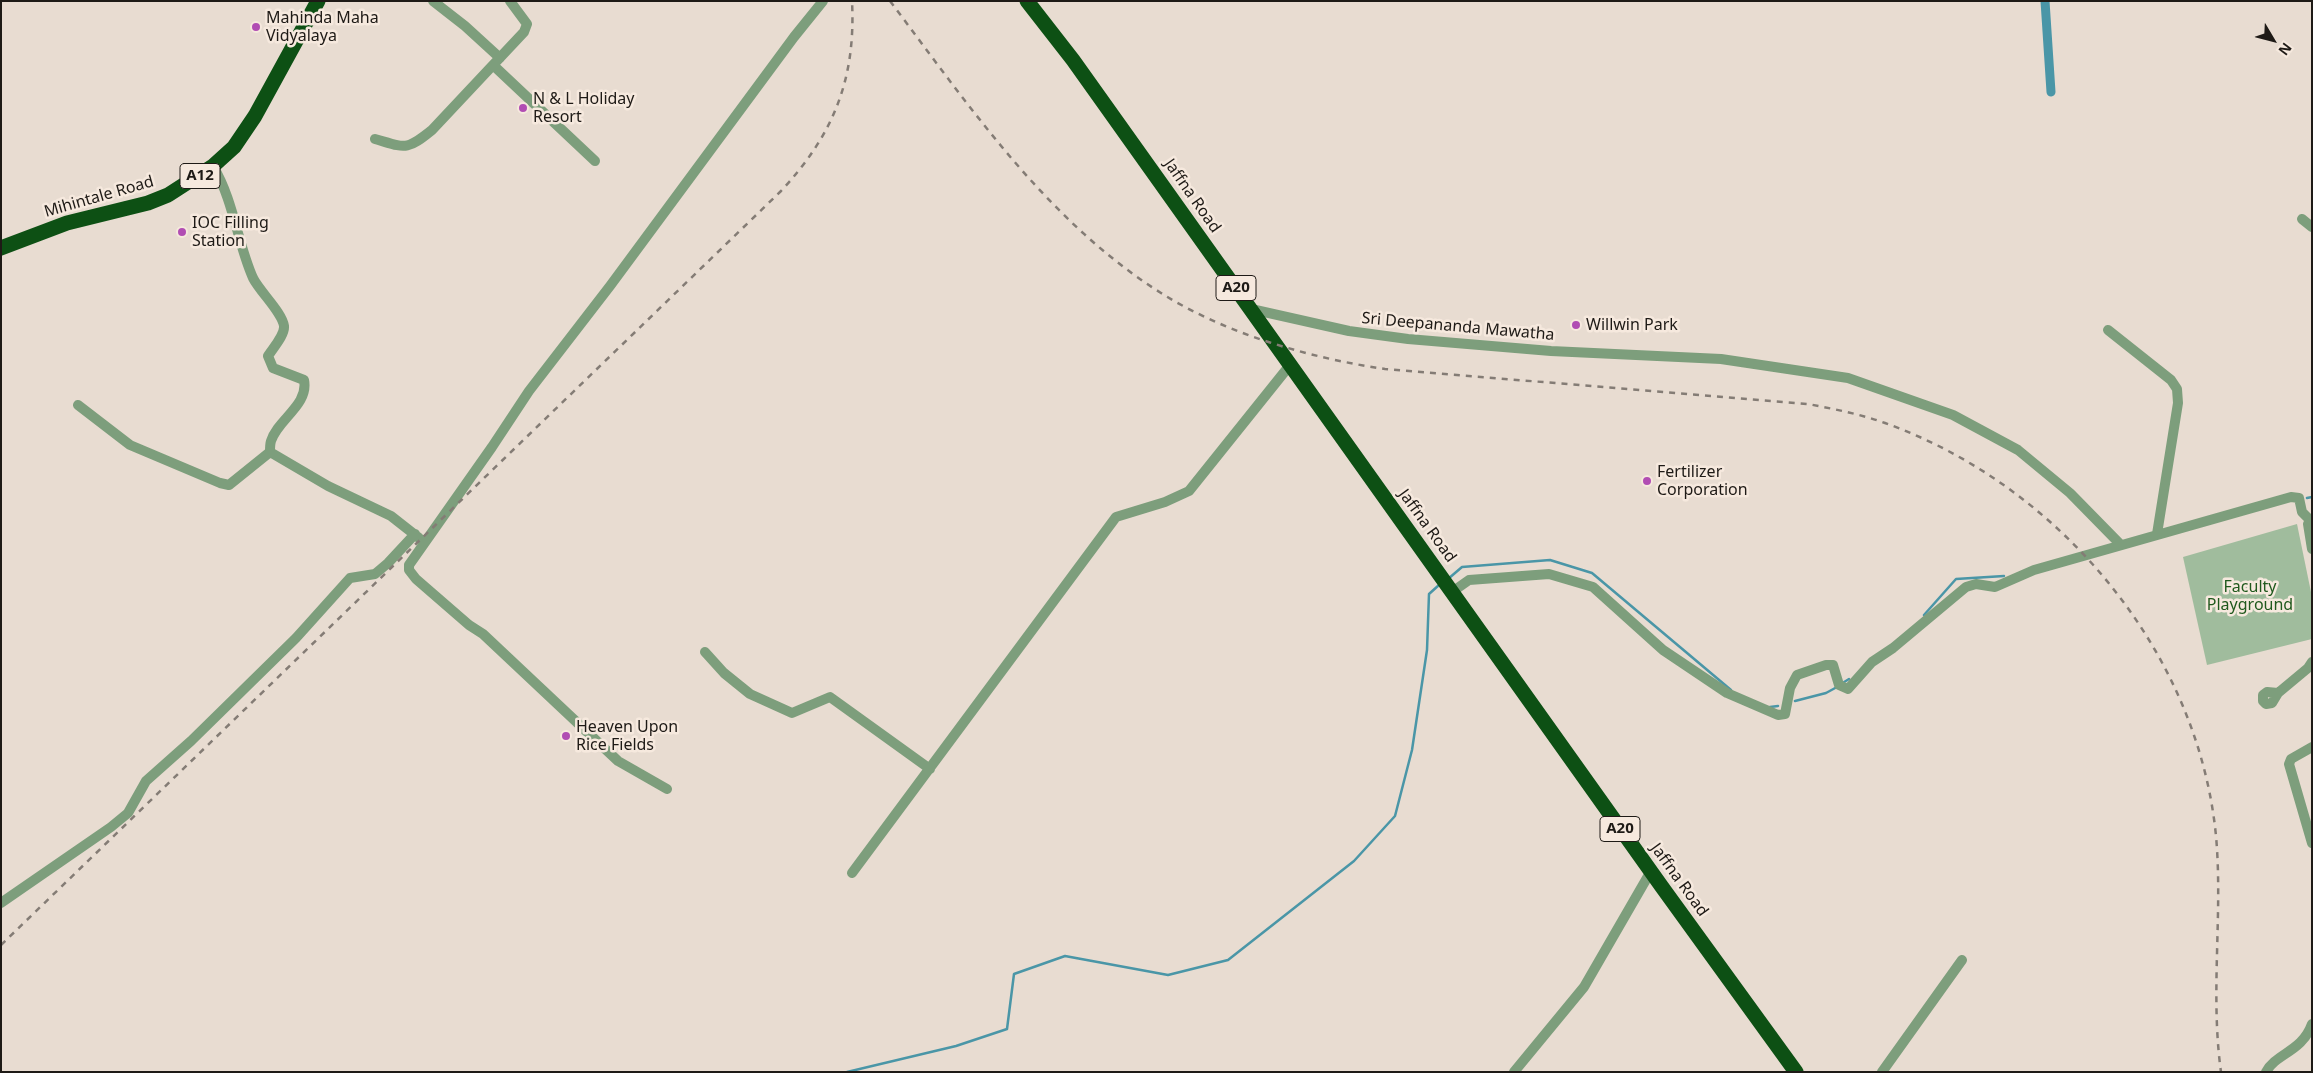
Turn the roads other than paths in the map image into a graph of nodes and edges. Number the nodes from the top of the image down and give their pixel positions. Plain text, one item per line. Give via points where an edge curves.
1 (318, 1) edge
2 (433, 1) edge
3 (510, 1) edge
4 (823, 1) edge
5 (1027, 1) edge
6 (496, 62) junction
7 (375, 139) dead end
8 (595, 160) dead end
9 (214, 166) junction
10 (2302, 220) dead end
11 (2312, 227) edge
12 (1, 248) edge
13 (1251, 309) junction
14 (2108, 330) dead end
15 (1290, 365) junction
16 (78, 405) dead end
17 (270, 452) junction
18 (2311, 521) edge
19 (414, 534) junction
20 (2157, 534) junction
21 (424, 541) junction
22 (2121, 545) junction
23 (2312, 549) edge
24 (1447, 584) junction
25 (705, 652) dead end
26 (2311, 668) edge
27 (2278, 693) dead end
28 (2312, 747) edge
29 (930, 769) junction
30 (667, 789) dead end
31 (2312, 843) edge
32 (1651, 871) junction
33 (852, 873) dead end
34 (1, 904) edge
35 (1962, 960) dead end
36 (2312, 1024) edge
37 (1514, 1072) edge
38 (1796, 1072) edge
39 (1882, 1072) edge
40 (2266, 1072) edge

1 - 9 highway, Mihintale Road / A12 via 255,116 234,147
2 - 6 street via 465,26
3 - 6 street via 526,24 524,32
4 - 21 street via 529,391
5 - 13 highway, Jaffna Road / A20
6 - 7 street via 418,142 403,148
6 - 8 street
9 - 12 highway, Mihintale Road / A12 via 168,195 148,203 67,223
9 - 17 street via 226,191 253,278 283,320 284,329 268,356 273,368 304,380 306,388 271,440
10 - 11 street
13 - 15 highway, Jaffna Road / A20
13 - 22 street, Sri Deepananda Mawatha via 1349,332 1408,339 1551,351 1721,359 1848,378 1953,415 2018,450 2070,493
14 - 20 street via 2171,380 2177,389 2178,403
15 - 24 highway, Jaffna Road / A20
15 - 29 street via 1189,490 1165,502 1116,517
16 - 17 street via 130,445 220,483 229,484 240,478
17 - 19 street via 328,486 391,516
18 - 20 street via 2302,512 2299,498 2292,497
18 - 23 street via 2308,524
19 - 21 street
19 - 34 street via 375,574 350,578 296,638 146,782 128,813
20 - 22 street
21 - 30 street via 410,562 409,570 413,576 483,634 618,761
22 - 24 street via 2034,570 1995,587 1976,584 1966,587 1872,662 1848,689 1838,682 1833,665 1797,675 1790,688 1784,714 1778,716 1727,694 1671,655 1594,587 1549,574
24 - 32 highway, Jaffna Road / A20
25 - 29 street via 750,694 792,712 830,697
26 - 27 street
28 - 31 street via 2291,759 2289,764
29 - 33 street
32 - 37 street via 1584,987
32 - 38 highway, Jaffna Road / A20
35 - 39 street
36 - 40 street via 2296,1047 2271,1063

